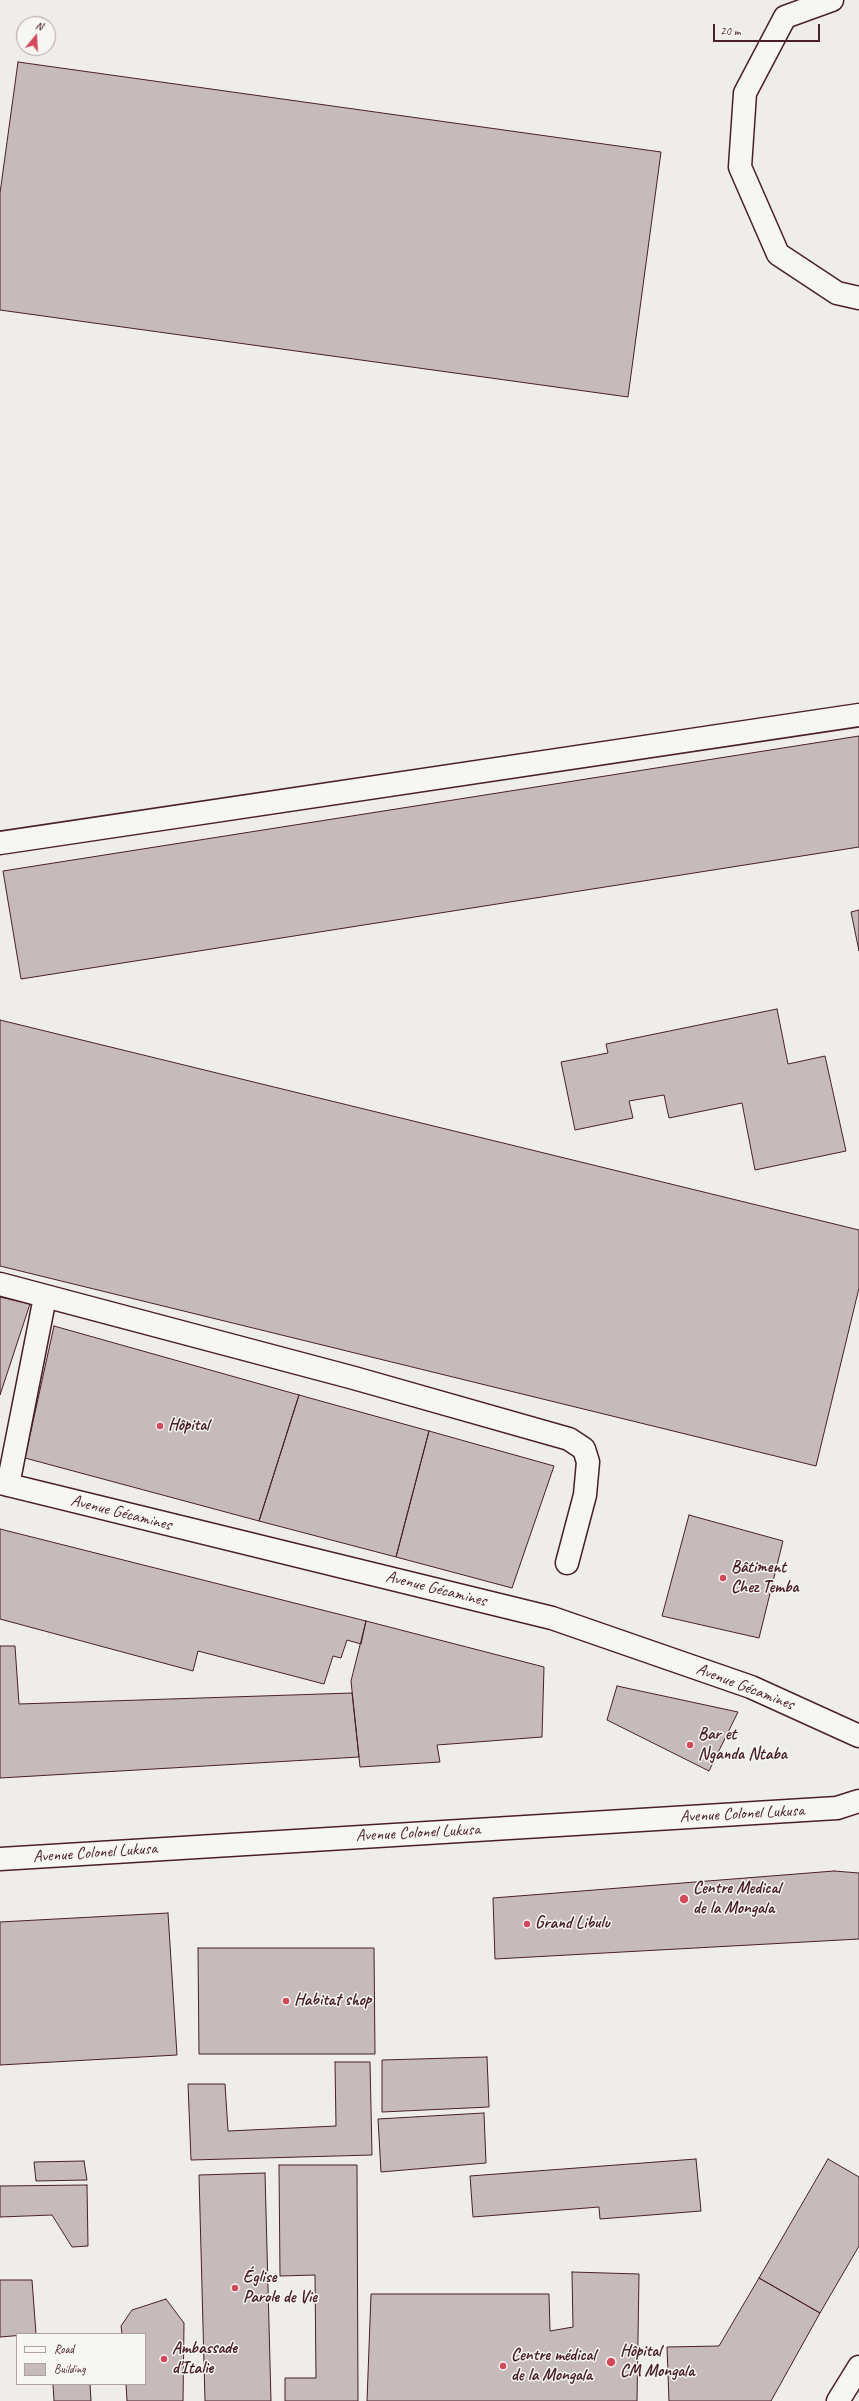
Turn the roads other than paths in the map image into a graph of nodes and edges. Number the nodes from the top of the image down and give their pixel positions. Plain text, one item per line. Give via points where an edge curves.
1 (832, 0) edge
2 (859, 298) edge
3 (859, 715) edge
4 (0, 843) edge
5 (0, 1284) edge
6 (45, 1297) junction
7 (4, 1484) edge
8 (567, 1563) dead end
9 (859, 1736) edge
10 (859, 1801) edge
11 (837, 1808) junction
12 (859, 1813) edge
13 (0, 1859) edge
14 (859, 2367) edge
15 (838, 2401) edge

1 - 2 street via 784,17 745,93 740,167 778,254 837,293
3 - 4 street
5 - 6 street
6 - 7 street
6 - 8 street via 354,1378 569,1439 584,1449 588,1462 585,1495
7 - 9 street, Avenue Gécamines via 552,1618 751,1687
10 - 11 street, Avenue Colonel Lukusa
11 - 12 street, Avenue Colonel Lukusa
11 - 13 street, Avenue Colonel Lukusa
14 - 15 street

